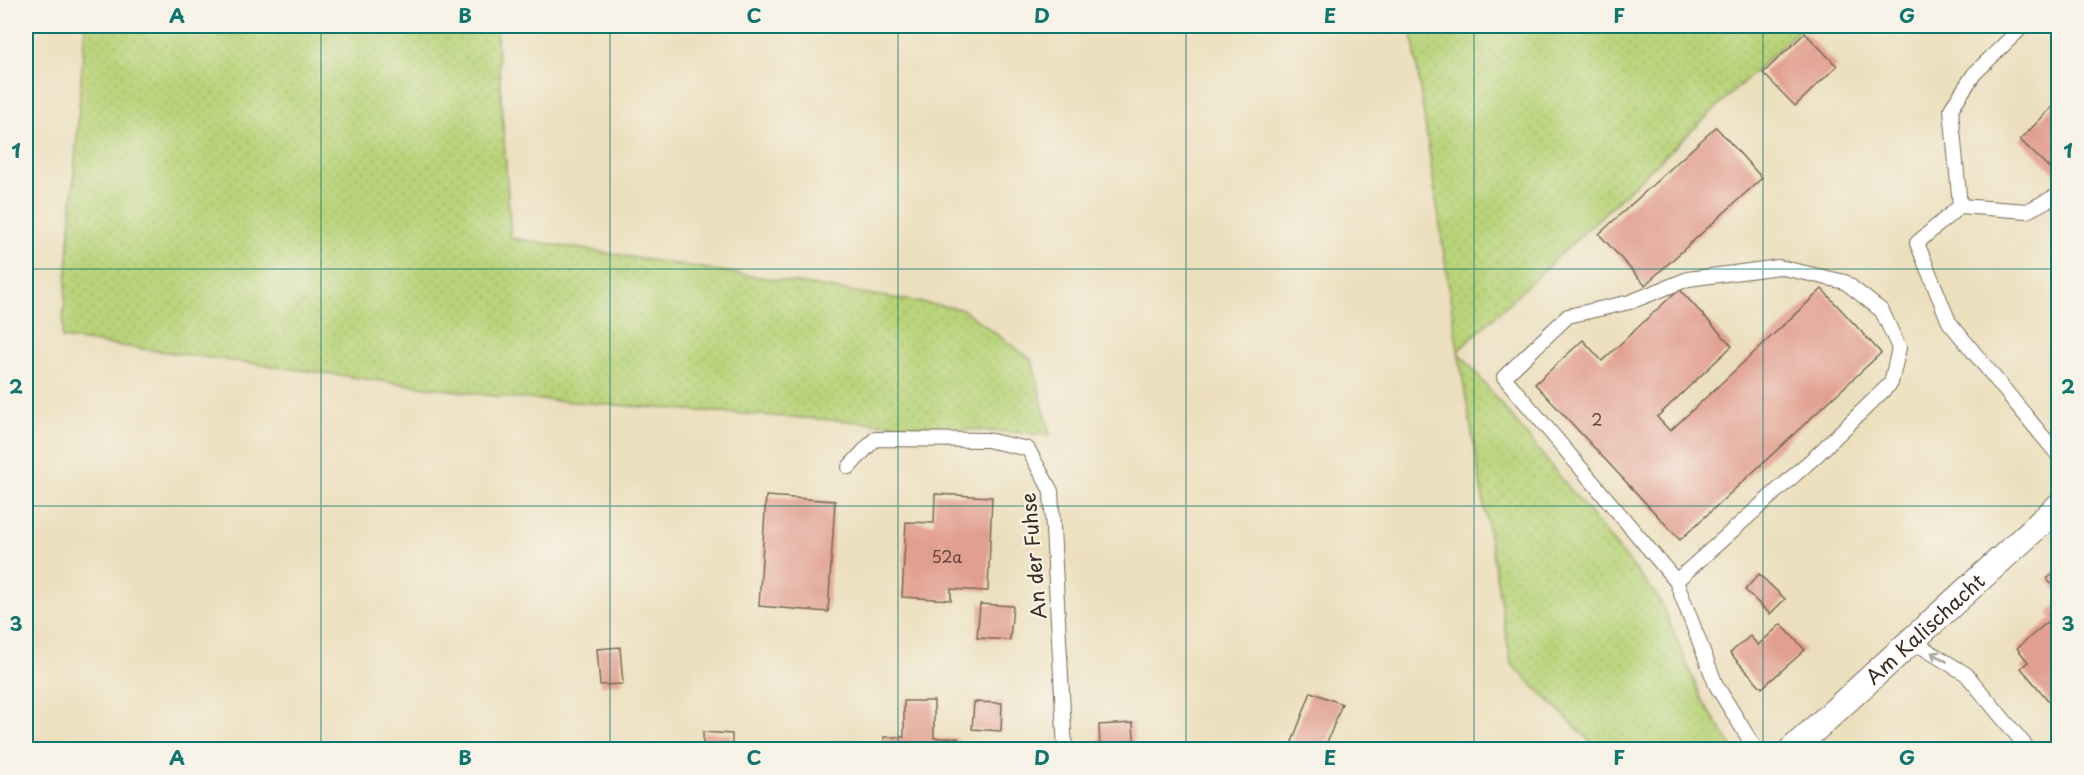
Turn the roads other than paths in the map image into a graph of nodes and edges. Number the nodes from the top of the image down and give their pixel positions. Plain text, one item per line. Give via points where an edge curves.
1 (2024, 26) edge
2 (2058, 195) edge
3 (1960, 206) junction
4 (2058, 455) edge
5 (849, 467) dead end
6 (2058, 507) edge
7 (1676, 581) junction
8 (1912, 641) junction
9 (1065, 750) edge
10 (1756, 750) edge
11 (1792, 750) edge
12 (2030, 750) edge

1 - 3 lane via 1974,74 1951,109
2 - 3 lane via 2027,211
3 - 4 lane via 1917,243 1949,322
5 - 9 lane, An der Fuhse via 875,439 987,440 1028,449 1052,491
6 - 8 street, Am Kalischacht
7 - 7 lane via 1891,383 1899,348 1881,311 1845,282 1779,267 1688,279 1630,302 1569,316 1504,377
7 - 10 lane via 1716,685
8 - 11 street, Am Kalischacht
12 -> 8 lane via 1966,674

